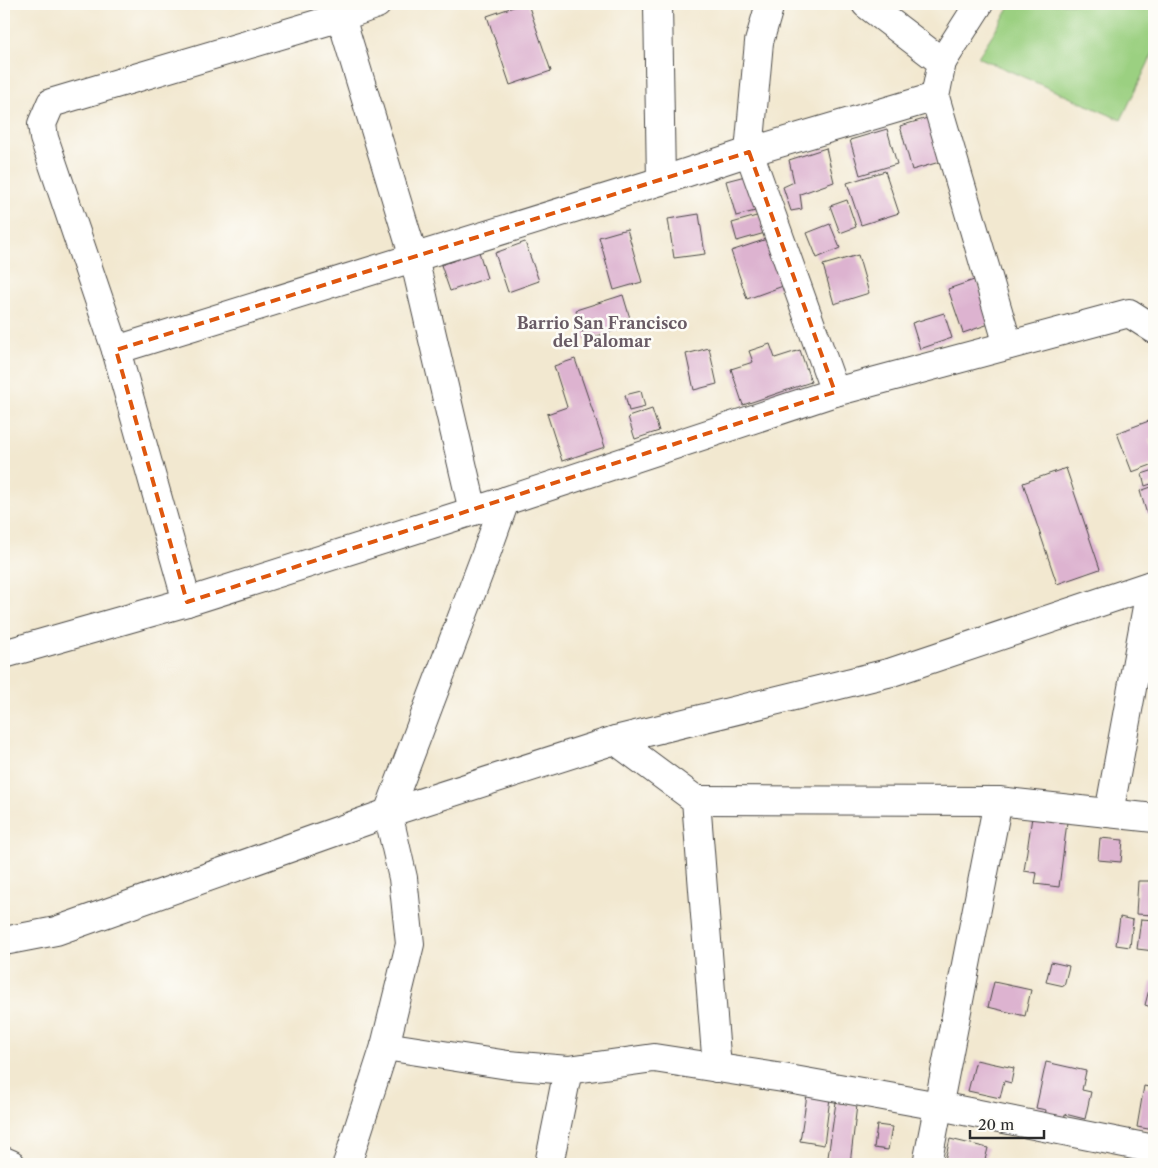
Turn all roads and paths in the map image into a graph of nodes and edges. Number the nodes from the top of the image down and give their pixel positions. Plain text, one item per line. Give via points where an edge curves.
1 (377, 4) edge
2 (658, 4) edge
3 (770, 4) edge
4 (866, 4) edge
5 (979, 4) edge
6 (340, 17) junction
7 (942, 62) junction
8 (935, 97) junction
9 (749, 152) junction
10 (661, 181) junction
11 (414, 258) junction
12 (1154, 329) edge
13 (1008, 344) junction
14 (116, 350) junction
15 (835, 392) junction
16 (505, 501) junction
17 (473, 511) junction
18 (1152, 584) edge
19 (187, 602) junction
20 (4, 654) edge
21 (615, 740) junction
22 (696, 800) junction
23 (998, 801) junction
24 (388, 813) junction
25 (1109, 813) junction
26 (1154, 818) edge
27 (4, 941) edge
28 (385, 1046) junction
29 (717, 1068) junction
30 (568, 1070) junction
31 (939, 1106) junction
32 (1154, 1149) edge
33 (4, 1161) edge
34 (11, 1164) edge
35 (347, 1164) edge
36 (550, 1164) edge
37 (927, 1164) edge

1 - 6 street
2 - 10 street
3 - 9 street via 759,42
4 - 7 street
5 - 7 street
6 - 11 street
6 - 14 street via 51,103 42,124 44,138
7 - 8 street
8 - 9 street
8 - 13 street
9 - 10 street
9 - 15 street
10 - 11 street
11 - 14 street
11 - 17 street
12 - 13 street via 1129,313
13 - 15 street
14 - 19 street
15 - 16 street
16 - 17 street
16 - 24 street
17 - 19 street
18 - 21 street via 892,672
18 - 25 street
19 - 20 street
21 - 22 street
21 - 24 street
22 - 23 street
22 - 29 street
23 - 25 street
23 - 31 street
24 - 27 street via 56,931
24 - 28 street via 404,878 410,944
25 - 26 street
28 - 30 street via 508,1065
28 - 35 street
29 - 30 street via 654,1058
29 - 31 street
30 - 36 street
31 - 32 street
31 - 37 street
33 - 34 street

